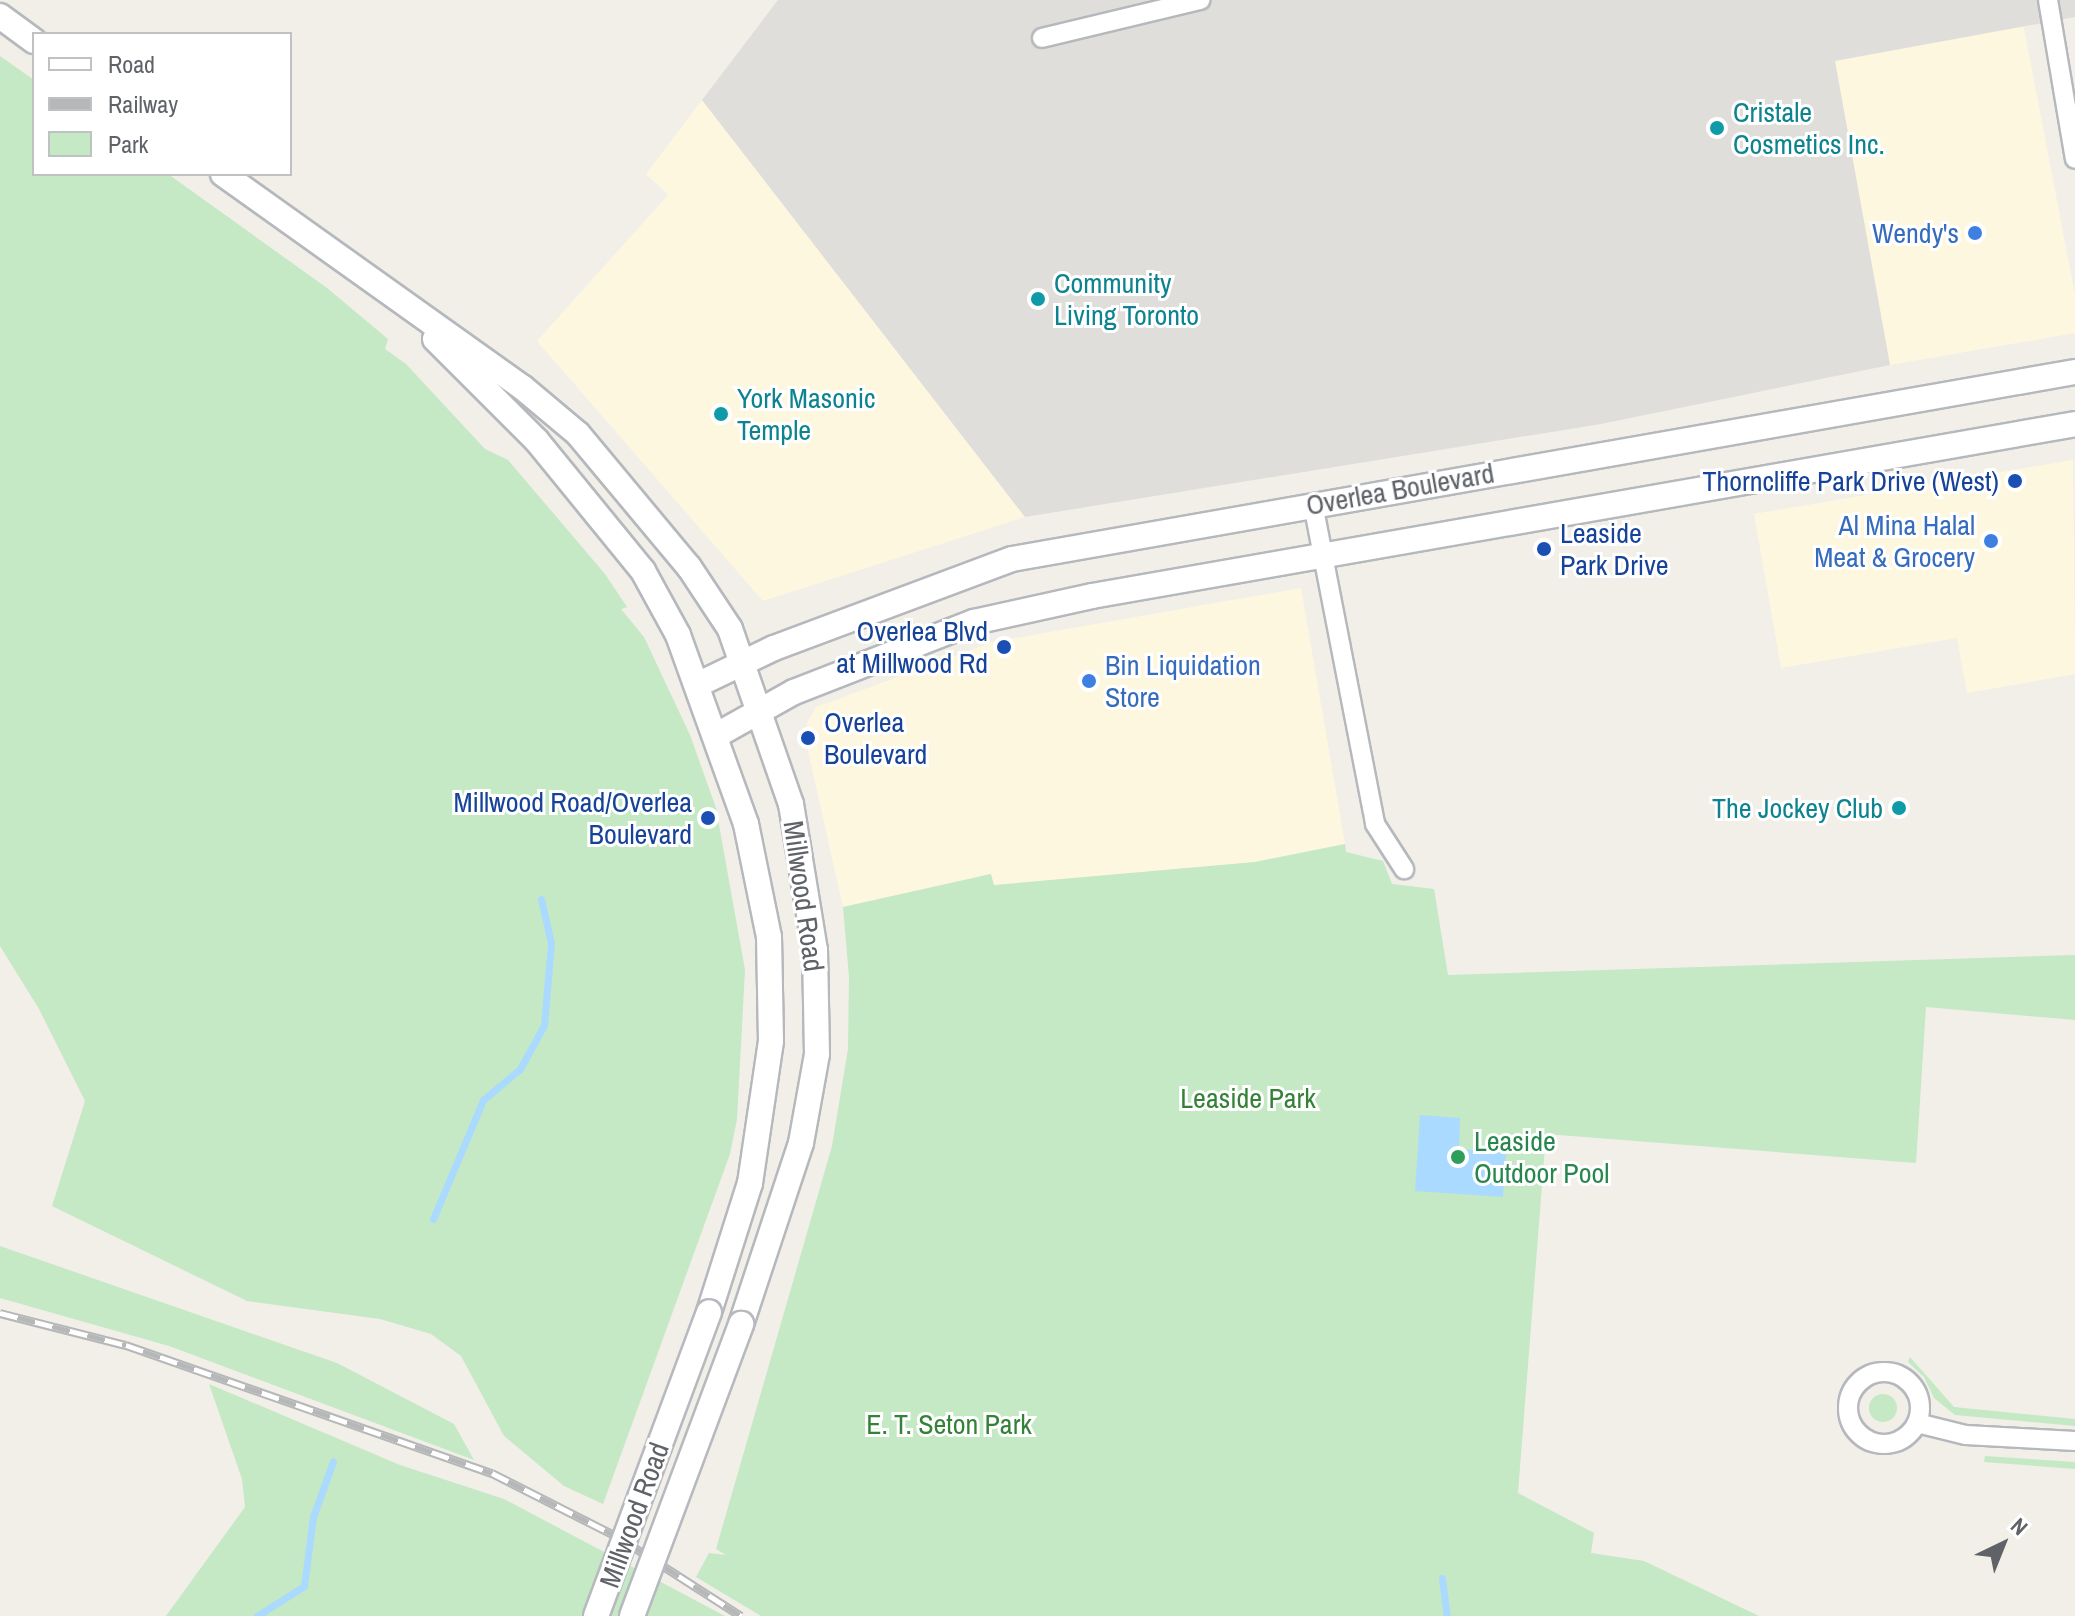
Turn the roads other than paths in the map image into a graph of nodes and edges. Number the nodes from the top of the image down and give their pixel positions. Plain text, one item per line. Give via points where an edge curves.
1 (1200, 0) edge
2 (2048, 0) edge
3 (0, 16) edge
4 (1042, 38) dead end
5 (32, 40) edge
6 (2075, 159) edge
7 (226, 176) edge
8 (397, 300) junction
9 (2075, 372) edge
10 (2075, 424) edge
11 (1313, 504) junction
12 (1322, 557) junction
13 (744, 663) junction
14 (697, 685) junction
15 (760, 710) junction
16 (717, 735) junction
17 (1404, 869) dead end
18 (1917, 1423) dead end
19 (2075, 1441) edge
20 (596, 1616) edge
21 (632, 1616) edge

1 - 4 street
2 - 6 street
3 - 5 main road
7 - 8 main road, Millwood Road
8 - 13 main road, Millwood Road via 522,387 578,434 689,567 730,629
8 - 14 main road, Millwood Road via 537,441 643,571 678,635
9 - 11 main road, Overlea Boulevard
10 - 12 main road, Overlea Boulevard
11 - 12 street
11 - 13 main road, Overlea Boulevard via 1012,559
12 - 15 main road, Overlea Boulevard via 974,622
12 - 17 street via 1375,824
13 - 14 main road, Overlea Boulevard
13 - 15 main road, Millwood Road
14 - 16 main road, Millwood Road
15 - 16 main road, Overlea Boulevard
15 - 21 main road, Millwood Road, bridge via 791,804 815,941 817,1054 789,1191
16 - 20 main road, Millwood Road, bridge via 746,824 769,937 771,1041 750,1183 709,1312
18 - 19 street via 1966,1435

